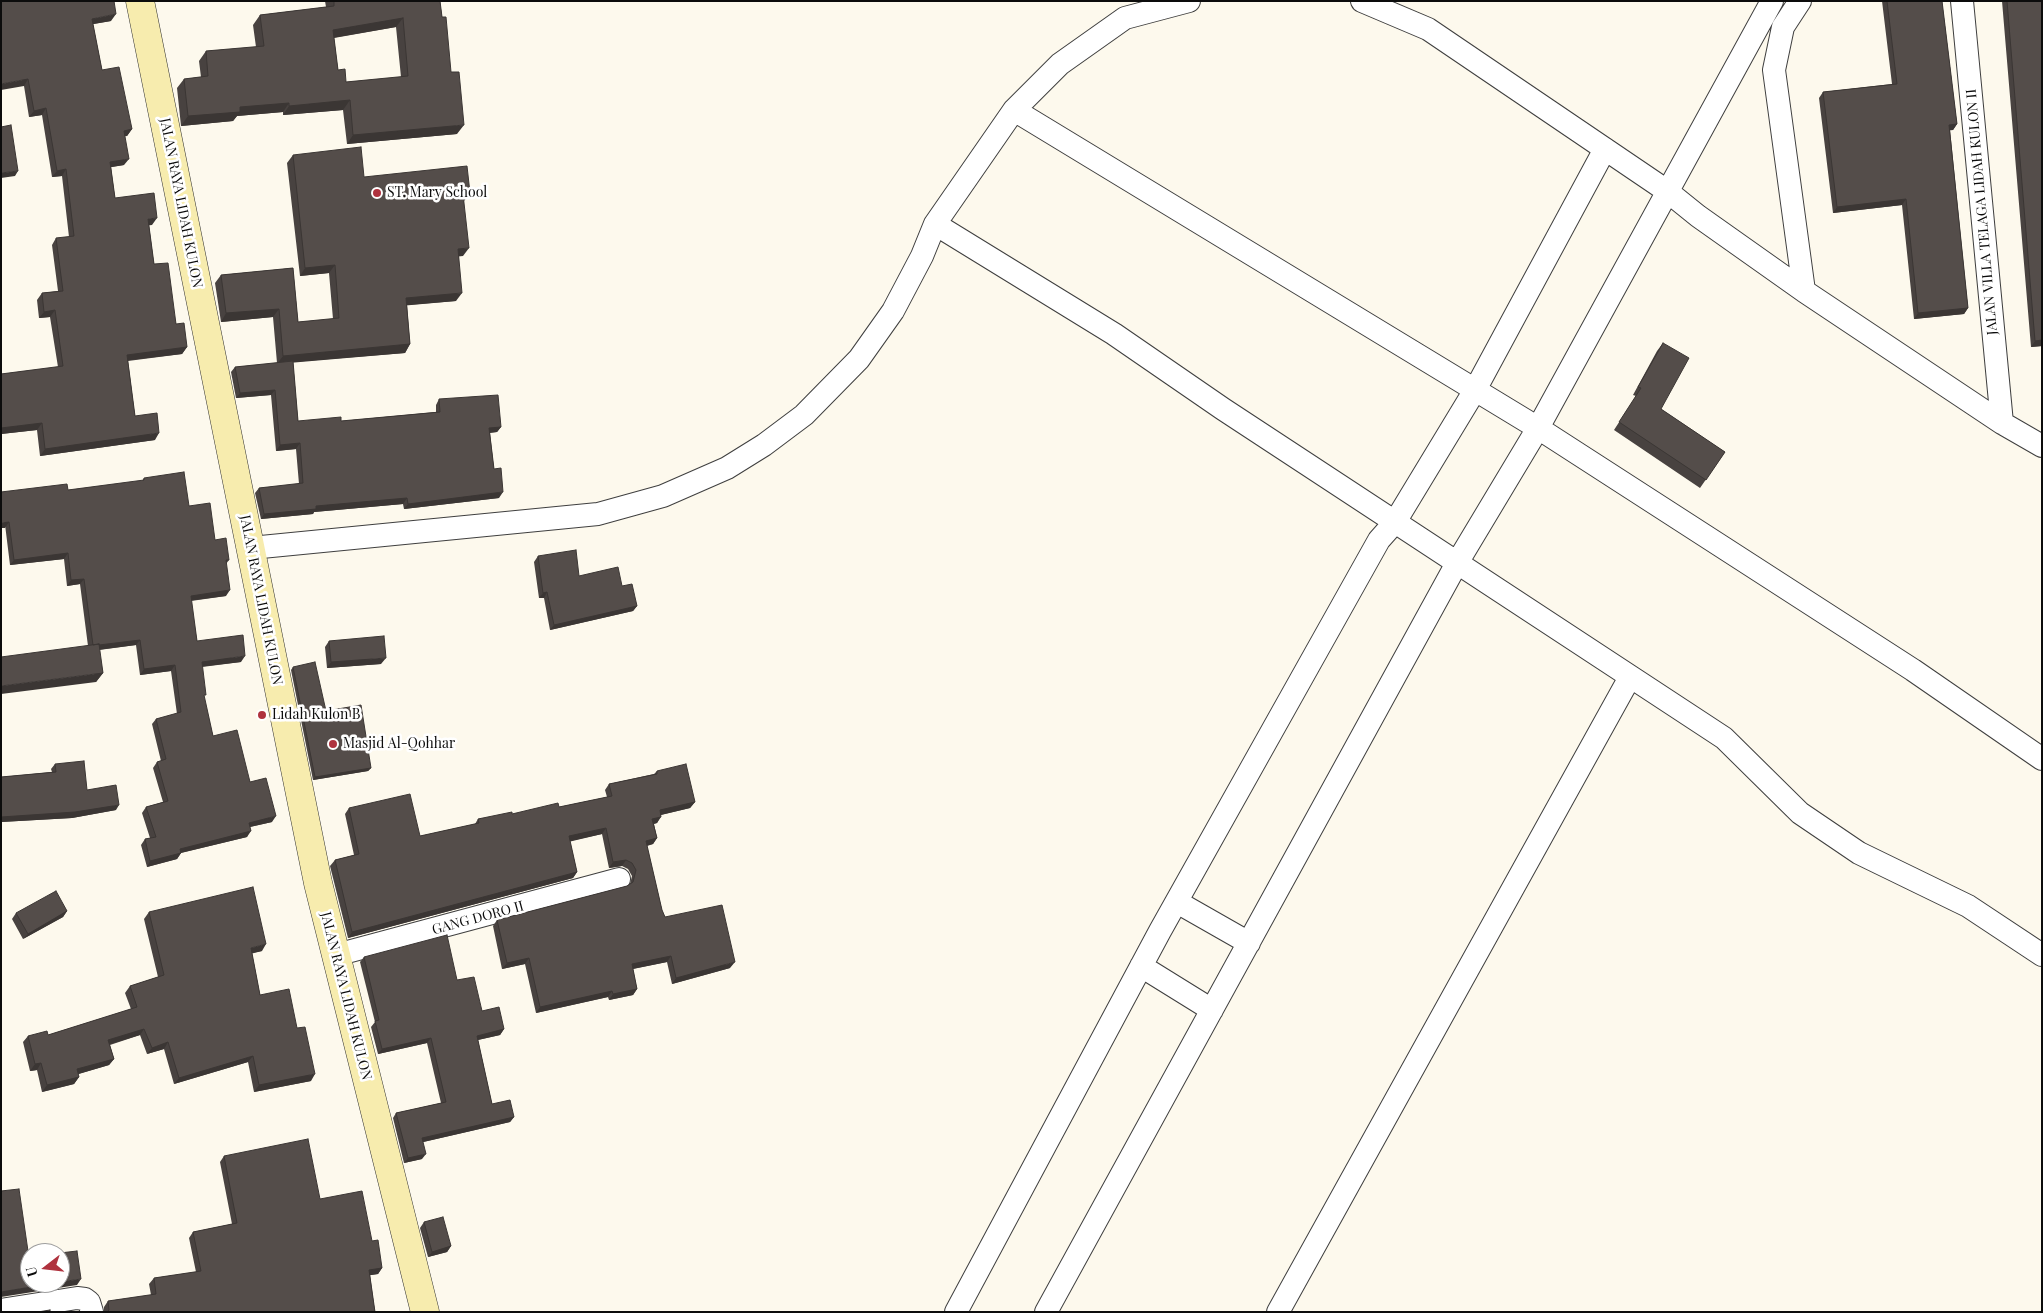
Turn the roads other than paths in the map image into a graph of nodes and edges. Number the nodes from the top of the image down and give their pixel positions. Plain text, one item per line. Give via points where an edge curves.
1 (140, 1) edge
2 (1189, 1) edge
3 (1362, 1) edge
4 (1772, 1) edge
5 (1800, 1) edge
6 (1962, 1) edge
7 (1014, 110) junction
8 (1605, 149) junction
9 (1667, 191) junction
10 (936, 224) junction
11 (1804, 291) junction
12 (1475, 390) junction
13 (2002, 423) junction
14 (1538, 428) junction
15 (2042, 446) edge
16 (1395, 522) junction
17 (251, 548) junction
18 (1457, 563) junction
19 (1630, 677) junction
20 (2042, 759) edge
21 (619, 879) dead end
22 (1177, 902) junction
23 (1249, 943) junction
24 (336, 955) junction
25 (2042, 955) edge
26 (1141, 966) junction
27 (1212, 1010) junction
28 (1, 1310) edge
29 (92, 1312) edge
30 (425, 1312) edge
31 (956, 1312) edge
32 (1046, 1312) edge
33 (1278, 1312) edge

1 - 17 main road, JALAN RAYA LIDAH KULON
2 - 7 street via 1125,18 1060,64
3 - 8 street via 1428,30
4 - 9 street
5 - 11 street via 1783,27 1774,70
6 - 13 street, JALAN VILLA TELAGA LIDAH KULON II
7 - 10 street
7 - 12 street
8 - 9 street
8 - 12 street
9 - 11 street
9 - 14 street
10 - 16 street via 1114,334
10 - 17 street via 893,311 859,359 804,415 727,468 663,496 598,514
11 - 13 street
12 - 14 street
12 - 16 street
13 - 15 street
14 - 18 street
14 - 20 street via 1913,670
16 - 18 street
16 - 22 street via 1378,540
17 - 24 main road, JALAN RAYA LIDAH KULON via 318,882
18 - 19 street
18 - 23 street
19 - 25 street via 1724,738 1800,813 1859,853 1968,906
19 - 33 street
21 - 24 street, GANG DORO II
22 - 23 street
22 - 26 street
23 - 27 street
24 - 30 main road, JALAN RAYA LIDAH KULON
26 - 27 street
26 - 31 street
27 - 32 street
28 - 29 street via 77,1298 89,1302

